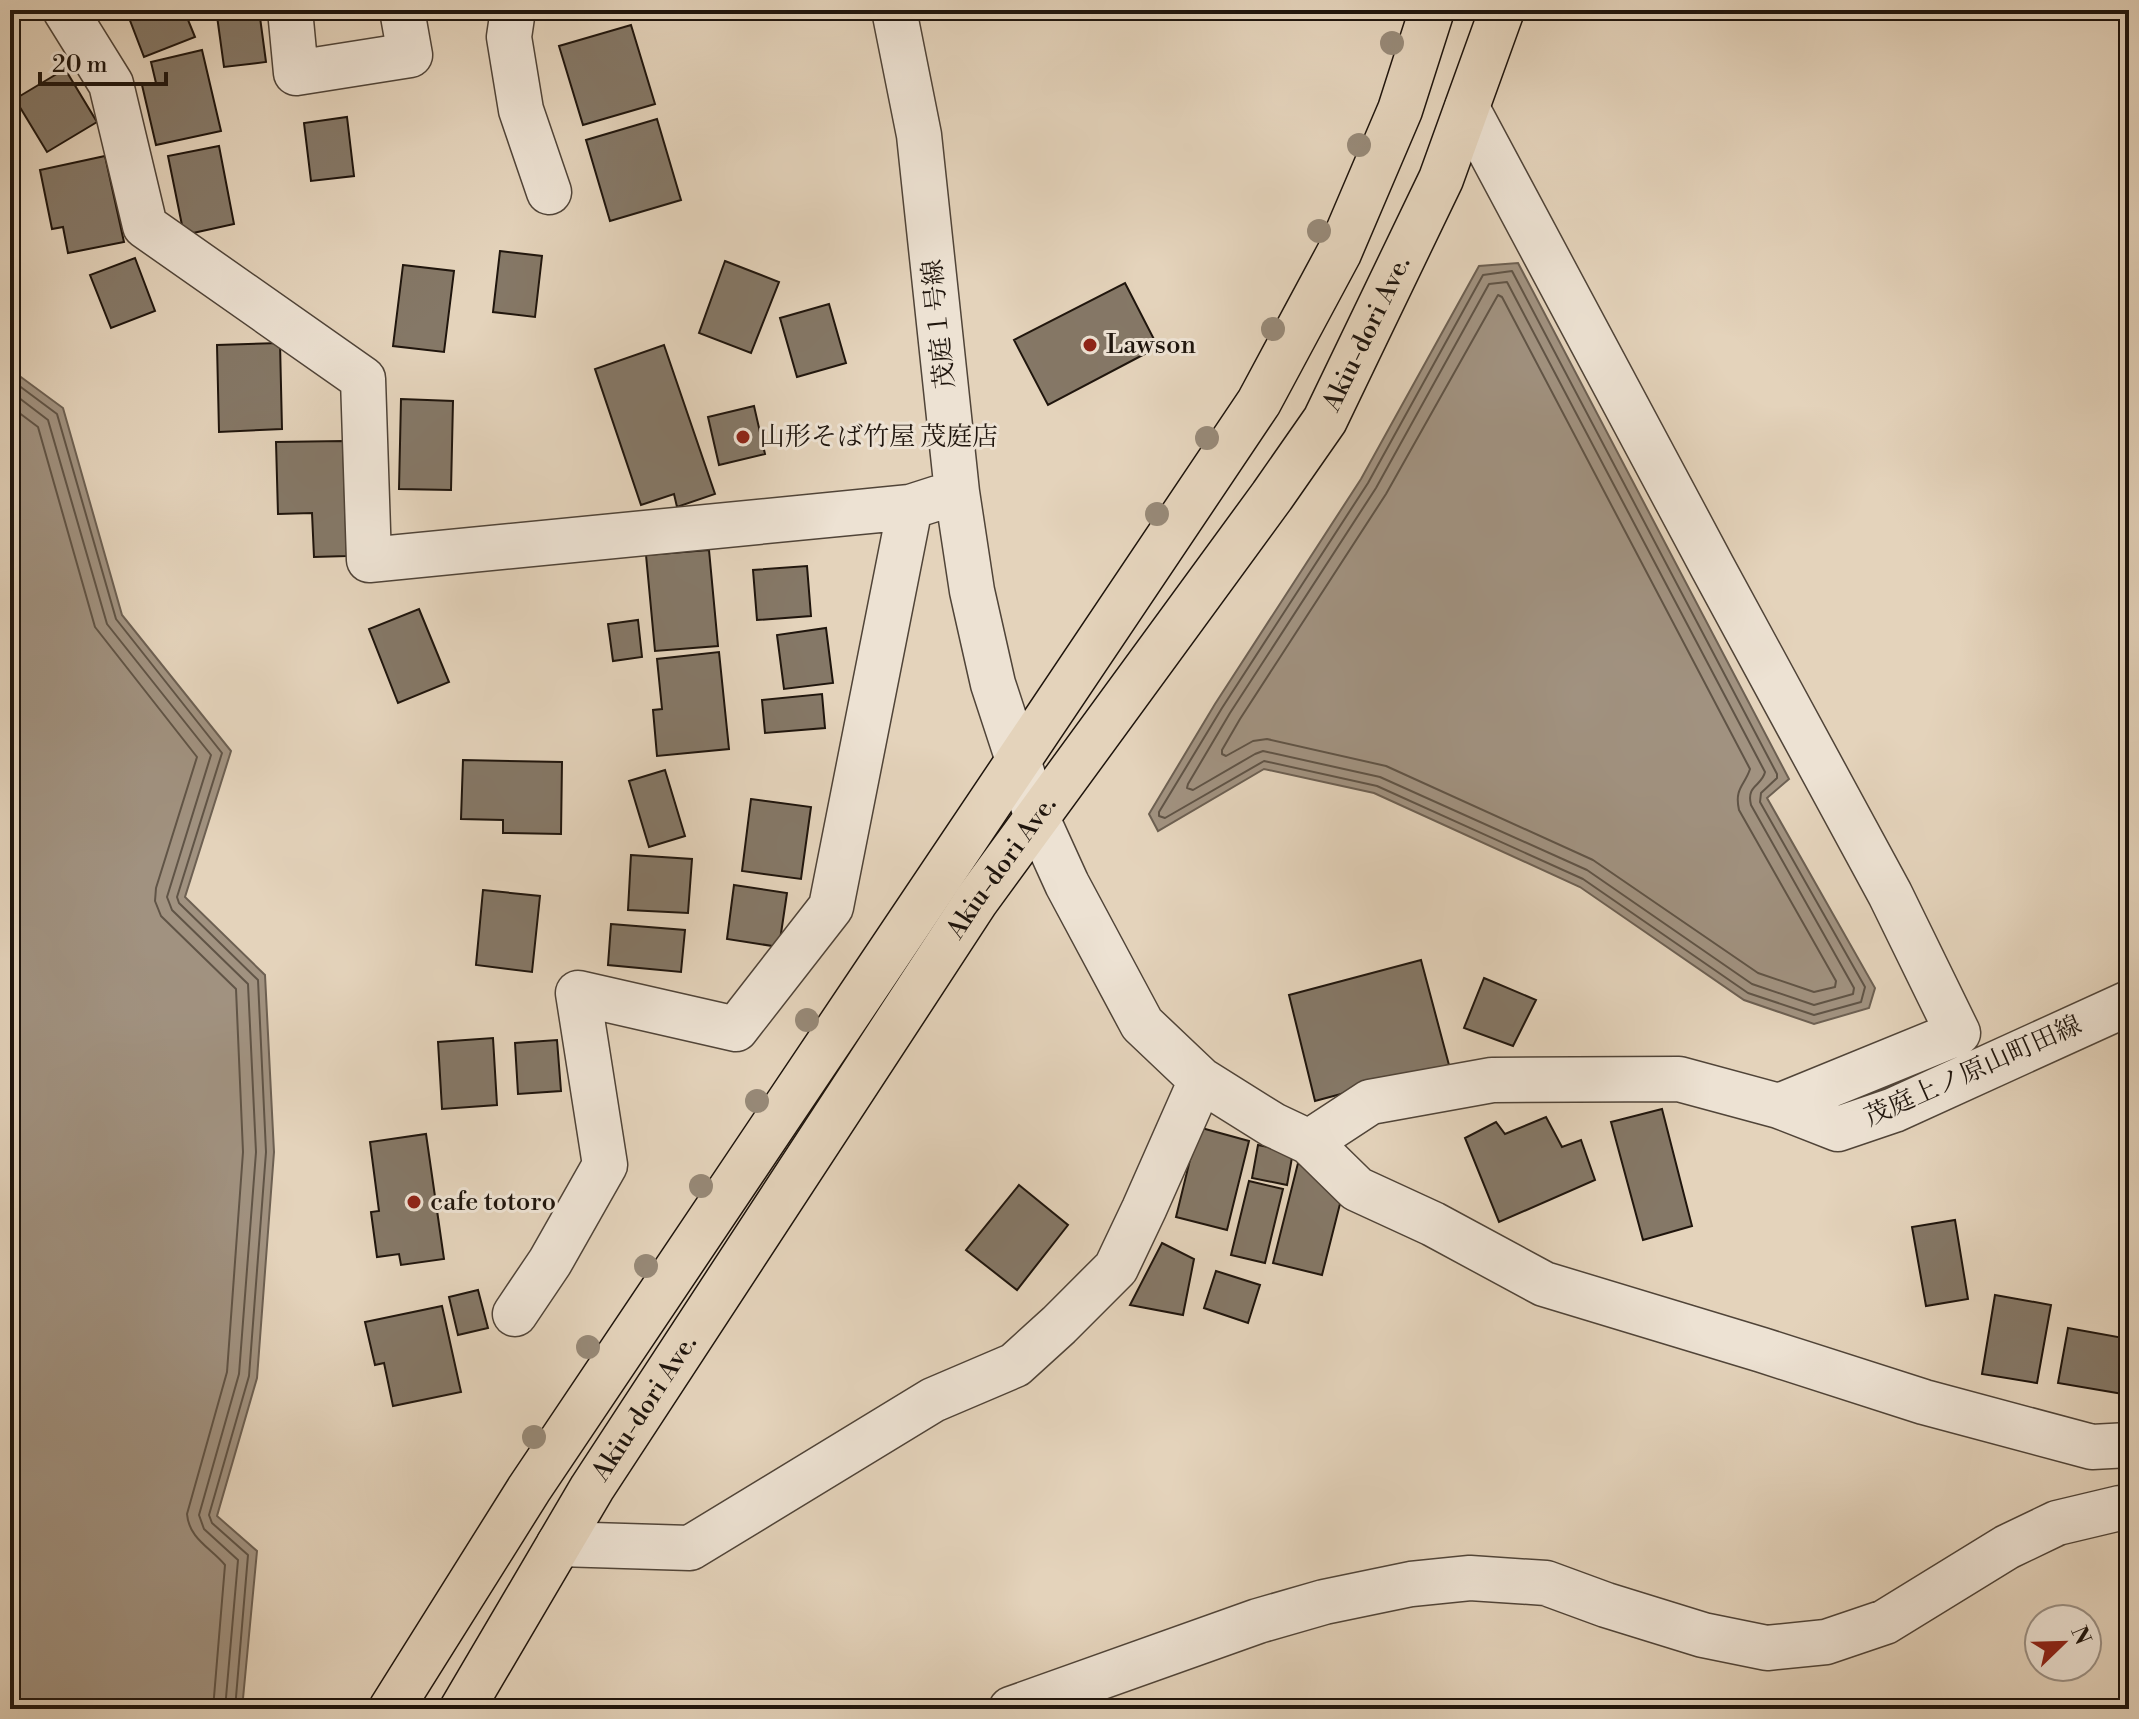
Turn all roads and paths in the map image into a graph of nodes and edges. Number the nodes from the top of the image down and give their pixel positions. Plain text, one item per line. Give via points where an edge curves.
1 (65, 10) edge
2 (290, 10) edge
3 (402, 10) edge
4 (513, 10) edge
5 (894, 10) edge
6 (1432, 10) edge
7 (1502, 10) edge
8 (1467, 108) junction
9 (549, 192) dead end
10 (957, 492) junction
11 (910, 507) junction
12 (1018, 761) junction
13 (1037, 818) junction
14 (2129, 1003) edge
15 (1201, 1080) junction
16 (1779, 1106) junction
17 (1309, 1142) junction
18 (515, 1314) dead end
19 (2129, 1445) edge
20 (2129, 1508) edge
21 (559, 1544) junction
22 (391, 1709) edge
23 (462, 1709) edge
24 (1011, 1709) edge

1 - 11 street via 111,84 145,226 363,379 369,560
2 - 3 street via 296,73 410,55
4 - 9 street via 509,37 521,110
5 - 10 street, 茂庭１号線 via 919,135
6 - 12 highway, Akiu-dori Ave. via 1400,110 1339,253 1259,402
7 - 8 highway, Akiu-dori Ave.
8 - 13 highway, Akiu-dori Ave. via 1441,179 1325,420
8 - 16 street via 1882,881 1958,1033
10 - 11 street
10 - 12 street, 茂庭１号線 via 993,684
11 - 18 street via 831,907 736,1029 578,993 605,1165
12 - 13 street, 茂庭１号線
12 - 22 highway, Akiu-dori Ave. via 529,1489
13 - 15 street, 茂庭１号線 via 1142,1024
13 - 21 highway, Akiu-dori Ave. via 976,901
14 - 16 street, 茂庭上ノ原山町田線 via 1894,1110 1838,1129
15 - 17 street, 茂庭１号線
15 - 21 street via 1116,1268 1015,1365 933,1400 690,1548
16 - 17 street, 茂庭上ノ原山町田線 via 1679,1079 1492,1080 1370,1102
17 - 19 street, 茂庭１号線 via 1357,1189 1544,1284 1924,1402 2092,1447
20 - 24 street via 2057,1523 2007,1547 1885,1622 1826,1642 1767,1648 1703,1635 1546,1583 1470,1578 1411,1584 1258,1621
21 - 23 highway, Akiu-dori Ave.

